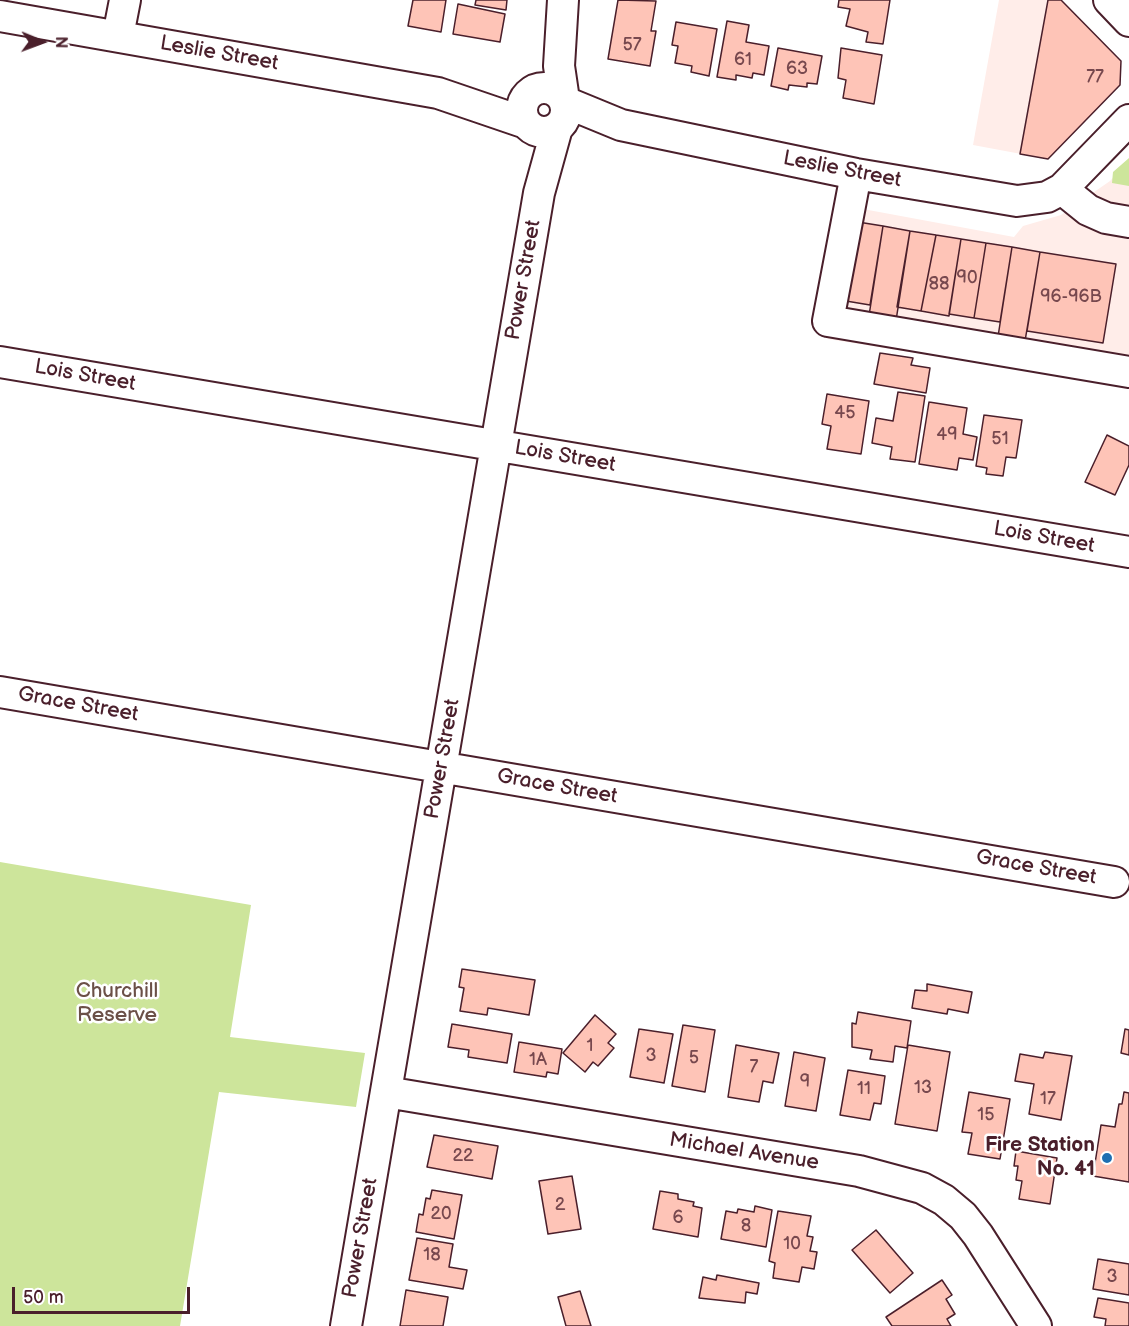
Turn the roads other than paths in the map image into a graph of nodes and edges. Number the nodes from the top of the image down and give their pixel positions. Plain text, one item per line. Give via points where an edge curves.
1 (125, 0) edge
2 (1109, 0) edge
3 (562, 11) edge
4 (0, 16) edge
5 (1129, 21) edge
6 (118, 36) junction
7 (532, 92) junction
8 (438, 93) junction
9 (550, 117) junction
10 (1129, 120) edge
11 (856, 174) junction
12 (1062, 189) junction
13 (1129, 222) edge
14 (0, 362) edge
15 (1129, 372) edge
16 (496, 445) junction
17 (1129, 552) edge
18 (0, 692) edge
19 (441, 767) junction
20 (1114, 882) dead end
21 (386, 1092) junction
22 (346, 1326) edge
23 (1036, 1326) edge

1 - 6 street
2 - 5 street
3 - 7 street, Power Street
3 - 9 street, Power Street via 559,66
4 - 6 street, Leslie Street
6 - 8 street, Leslie Street
7 - 8 street, Leslie Street
7 - 9 street, Power Street via 524,104
8 - 9 street, Leslie Street
9 - 11 street, Leslie Street via 621,125
9 - 16 street, Power Street via 534,139 538,193
10 - 12 street, Leslie Street
11 - 12 street, Leslie Street via 1017,201 1047,197
11 - 15 street via 828,321
12 - 13 street via 1097,215
14 - 16 street, Lois Street
16 - 17 street, Lois Street
16 - 19 street, Power Street
18 - 19 street, Grace Street
19 - 20 street, Grace Street
19 - 21 street, Power Street
21 - 22 street, Power Street
21 - 23 street, Michael Avenue via 859,1171 922,1188 963,1216

